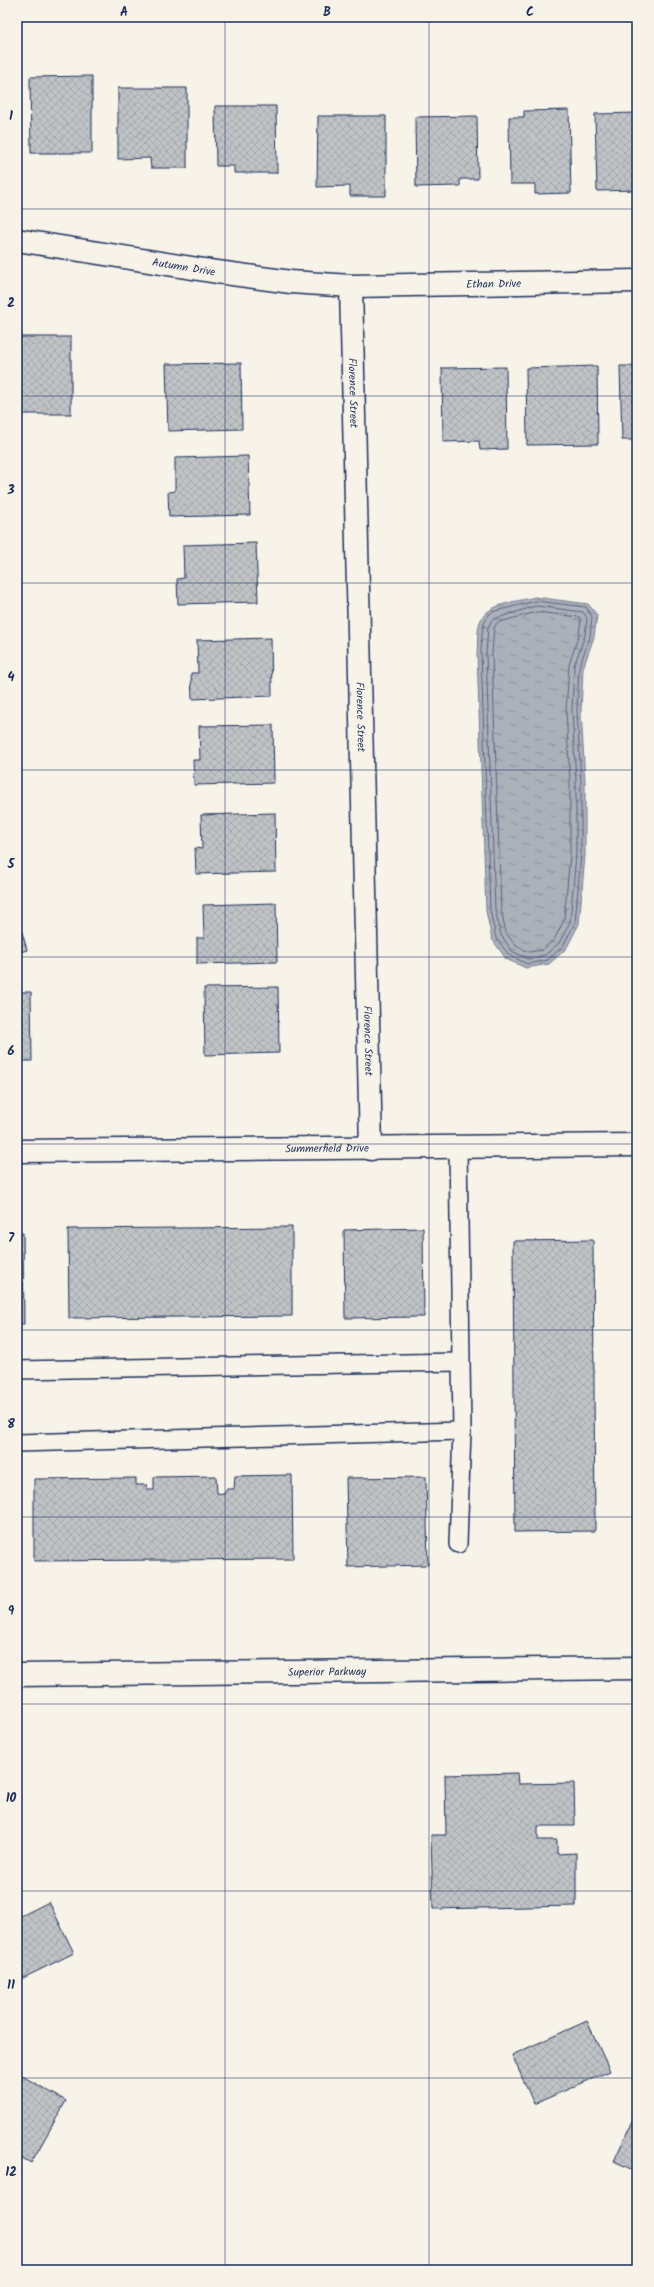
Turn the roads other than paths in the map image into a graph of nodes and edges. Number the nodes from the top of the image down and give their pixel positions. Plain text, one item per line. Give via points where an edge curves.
1 (17, 240) edge
2 (637, 281) edge
3 (351, 286) junction
4 (637, 1145) edge
5 (458, 1148) junction
6 (371, 1149) junction
7 (17, 1151) edge
8 (460, 1362) junction
9 (17, 1370) edge
10 (462, 1431) junction
11 (17, 1442) edge
12 (458, 1544) dead end
13 (637, 1668) edge
14 (17, 1675) edge

1 - 3 street, Autumn Drive via 217,272 291,282
2 - 3 street, Ethan Drive
3 - 6 street, Florence Street
4 - 5 street, Summerfield Drive
5 - 6 street, Summerfield Drive
5 - 8 lane
6 - 7 street, Summerfield Drive
8 - 9 lane
8 - 10 lane
10 - 11 lane
10 - 12 lane
13 - 14 street, Superior Parkway

